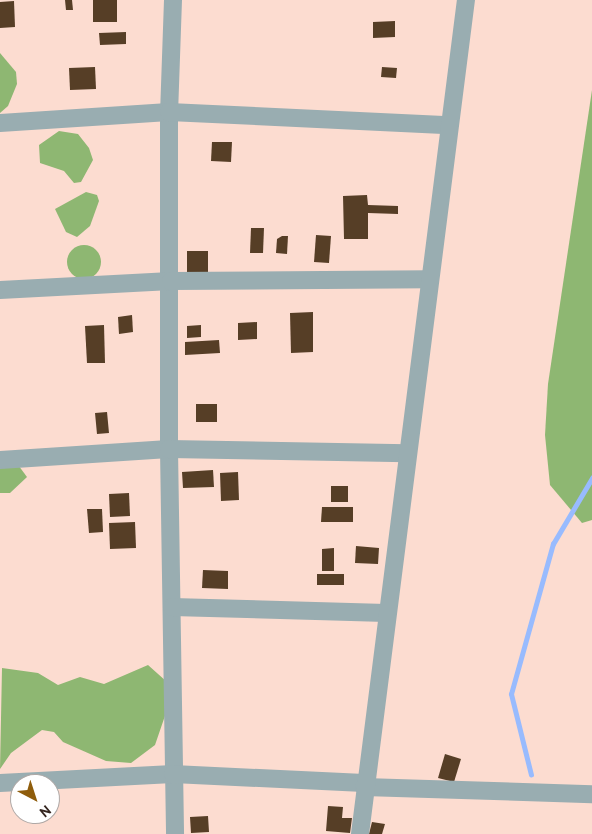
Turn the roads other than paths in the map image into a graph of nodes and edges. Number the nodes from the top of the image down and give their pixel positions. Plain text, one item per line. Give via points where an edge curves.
1 (173, 0) edge
2 (466, 0) edge
3 (169, 112) junction
4 (0, 123) edge
5 (450, 125) junction
6 (430, 279) junction
7 (171, 281) junction
8 (0, 290) edge
9 (170, 449) junction
10 (407, 453) junction
11 (0, 460) edge
12 (172, 607) junction
13 (386, 613) junction
14 (173, 774) junction
15 (0, 783) edge
16 (364, 785) junction
17 (592, 794) edge
18 (175, 834) edge
19 (360, 834) edge

1 - 3 street
2 - 5 street
3 - 4 street
3 - 5 street
3 - 7 street
5 - 6 street
6 - 7 street
6 - 10 street
7 - 8 street
7 - 9 street
9 - 10 street
9 - 11 street
9 - 12 street
10 - 13 street
12 - 13 street
12 - 14 street
13 - 16 street
14 - 15 street
14 - 16 street
14 - 18 street
16 - 17 street
16 - 19 street

